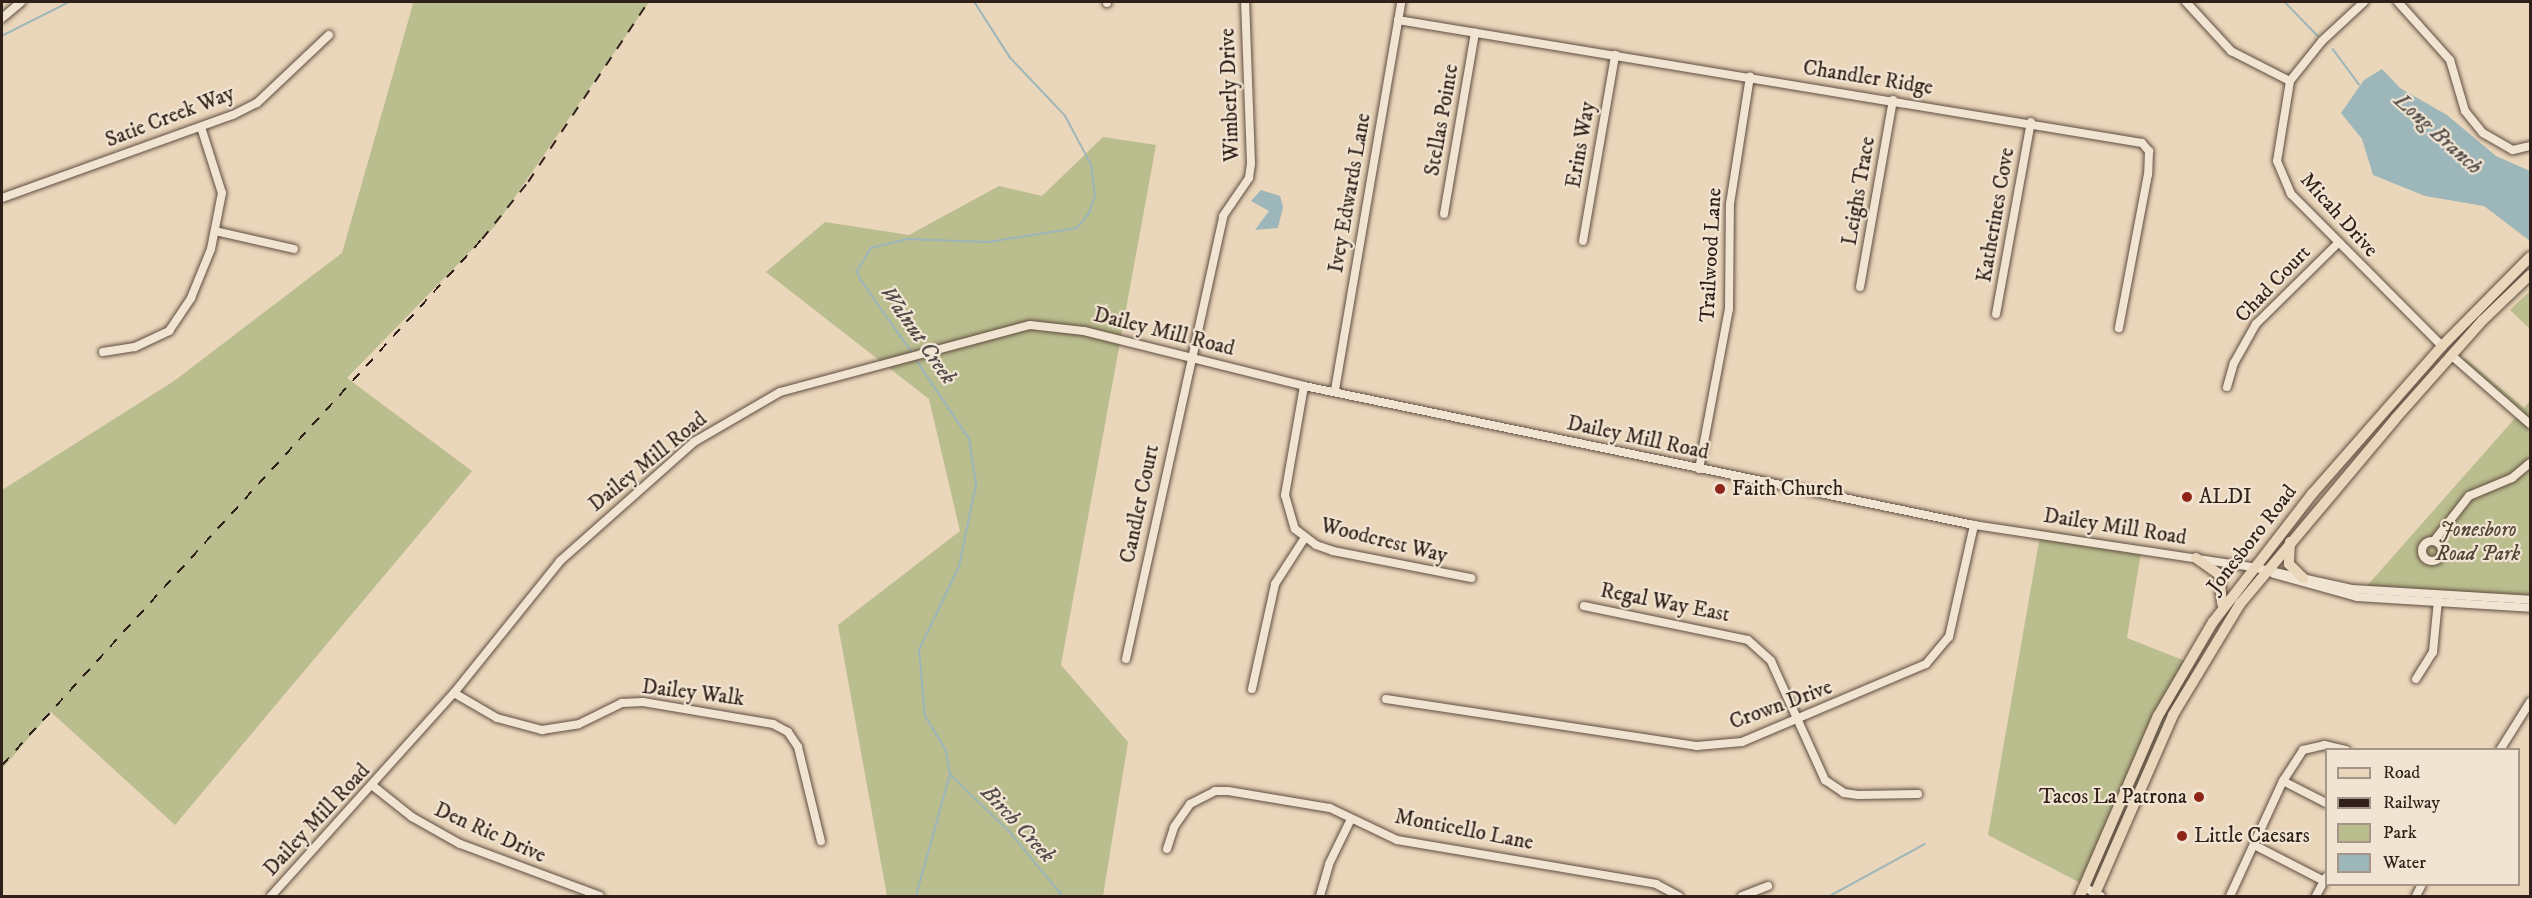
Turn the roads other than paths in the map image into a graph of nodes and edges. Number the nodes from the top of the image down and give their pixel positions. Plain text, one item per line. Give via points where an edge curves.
1 (21, 2) edge
2 (1245, 2) edge
3 (1401, 2) edge
4 (2186, 2) edge
5 (2364, 2) edge
6 (2398, 2) edge
7 (2, 18) edge
8 (1398, 20) junction
9 (1475, 33) junction
10 (329, 35) dead end
11 (1615, 55) junction
12 (1750, 77) junction
13 (2290, 81) junction
14 (1893, 100) junction
15 (2031, 122) junction
16 (201, 127) junction
17 (2530, 146) edge
18 (2, 198) edge
19 (1444, 214) dead end
20 (215, 231) junction
21 (1583, 241) dead end
22 (2338, 243) junction
23 (294, 249) dead end
24 (2530, 257) edge
25 (2530, 275) edge
26 (1860, 288) dead end
27 (1996, 314) dead end
28 (2119, 328) dead end
29 (2457, 329) junction
30 (2428, 332) junction
31 (2462, 343) junction
32 (2442, 346) junction
33 (103, 352) dead end
34 (2451, 355) junction
35 (1189, 356) junction
36 (2430, 359) junction
37 (2464, 365) junction
38 (2435, 374) junction
39 (1304, 386) junction
40 (2227, 387) dead end
41 (1335, 390) junction
42 (2530, 424) edge
43 (2530, 463) edge
44 (1699, 470) junction
45 (1974, 525) junction
46 (1304, 538) junction
47 (2291, 539) junction
48 (2434, 541) dead end
49 (2196, 558) junction
50 (2252, 567) junction
51 (2265, 570) junction
52 (1471, 578) dead end
53 (2303, 578) junction
54 (2438, 600) junction
55 (2530, 600) edge
56 (2510, 602) junction
57 (1584, 606) dead end
58 (2530, 608) edge
59 (2221, 611) junction
60 (1126, 659) dead end
61 (2415, 679) dead end
62 (1252, 689) dead end
63 (453, 693) junction
64 (1386, 699) dead end
65 (2530, 702) edge
66 (1797, 721) junction
67 (2337, 748) edge
68 (2501, 748) edge
69 (2283, 781) junction
70 (374, 786) junction
71 (1918, 794) dead end
72 (2325, 802) edge
73 (1351, 819) junction
74 (821, 841) dead end
75 (2254, 845) junction
76 (1167, 849) dead end
77 (2325, 879) edge
78 (1768, 886) dead end
79 (2082, 892) edge
80 (2097, 895) edge
81 (271, 897) edge
82 (600, 897) edge
83 (1320, 897) edge
84 (1679, 897) edge
85 (1742, 897) edge
86 (2230, 897) edge
87 (2316, 897) edge

1 - 7 street
2 - 35 street, Wimberly Drive via 1249,178 1223,216 1204,314
3 - 8 street, Ivey Edwards Lane
4 - 13 street via 2231,51
5 - 13 street, Micah Drive via 2322,41
6 - 17 street via 2450,60 2466,111 2482,133 2512,150
8 - 9 street, Chandler Ridge
8 - 41 street, Ivey Edwards Lane
9 - 11 street, Chandler Ridge
9 - 19 street, Stellas Pointe
10 - 16 street, Satie Creek Way via 257,103
11 - 12 street, Chandler Ridge
11 - 21 street, Erins Way
12 - 14 street, Chandler Ridge
12 - 44 street, Trailwood Lane via 1730,204 1729,309
13 - 22 street, Micah Drive via 2277,147 2281,174 2291,194
14 - 15 street, Chandler Ridge
14 - 26 street, Leighs Trace
15 - 27 street, Katherines Cove
15 - 28 street, Chandler Ridge via 2117,136 2147,146 2148,174
16 - 18 street, Satie Creek Way
16 - 20 street via 222,193
20 - 23 street
20 - 33 street via 182,317 153,340
22 - 30 street, Micah Drive
22 - 40 street, Chad Court via 2256,324 2234,363
24 - 29 main road, Jonesboro Road
25 - 31 main road, Jonesboro Road
29 - 32 main road, Jonesboro Road
29 - 34 main road
30 - 32 street, Micah Drive
30 - 36 street
31 - 34 main road, Jonesboro Road
31 - 37 street
32 - 36 main road, Jonesboro Road
32 - 38 main road via 2443,360
34 - 37 street
34 - 38 main road, Jonesboro Road
35 - 39 street, Dailey Mill Road
35 - 60 street, Candler Court
35 - 63 street, Dailey Mill Road via 1084,331 1030,325 780,393 694,442 576,546 526,600
36 - 50 main road, Jonesboro Road
37 - 42 street
38 - 47 main road, Jonesboro Road
39 - 41 street, Dailey Mill Road
39 - 46 street, Woodcrest Way via 1285,495 1290,521
41 - 44 street, Dailey Mill Road
43 - 48 street via 2512,478 2469,496
44 - 45 street, Dailey Mill Road
45 - 49 street, Dailey Mill Road
45 - 66 street, Crown Drive via 1959,602 1939,652 1910,673
46 - 52 street, Woodcrest Way via 1334,550
46 - 62 street via 1275,584
47 - 51 main road, Jonesboro Road
47 - 53 main road via 2288,560
49 - 50 street, Dailey Mill Road
49 - 59 main road via 2222,578
50 - 51 street, Dailey Mill Road
50 - 59 main road, Jonesboro Road
51 - 53 street
51 - 54 street via 2287,580 2342,594
51 - 80 main road, Jonesboro Road via 2181,701
53 - 54 street via 2344,588
54 - 56 street
54 - 61 street via 2433,652
55 - 56 street
56 - 58 street
57 - 66 street, Regal Way East via 1748,640 1771,661
59 - 79 main road, Jonesboro Road via 2158,716
63 - 70 street, Dailey Mill Road
63 - 74 street, Dailey Walk via 497,718 542,730 579,724 622,703 643,702 773,724 788,732 798,747
64 - 66 street, Crown Drive via 1697,746 1742,741
65 - 68 street
66 - 71 street, Regal Way East via 1817,770 1836,789 1858,795
67 - 69 street via 2324,745 2303,750
69 - 72 street
69 - 75 street
70 - 81 street, Dailey Mill Road
70 - 82 street, Den Ric Drive via 412,817 460,844
73 - 76 street, Monticello Lane via 1303,802 1215,791 1183,813
73 - 83 street via 1329,864
73 - 84 street, Monticello Lane via 1397,840 1633,879 1663,886
75 - 77 street
75 - 86 street
77 - 87 street
78 - 85 street
79 - 80 street

